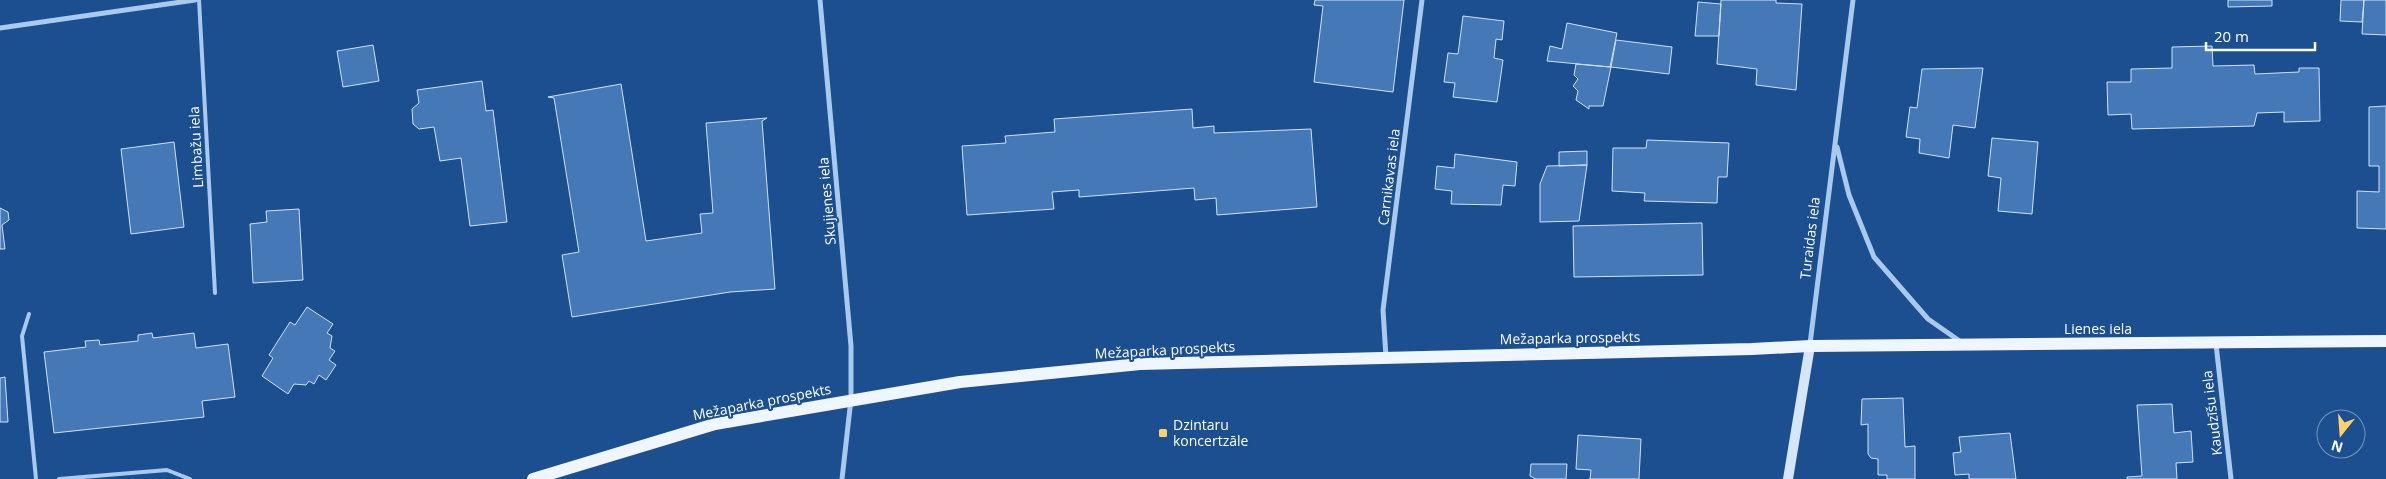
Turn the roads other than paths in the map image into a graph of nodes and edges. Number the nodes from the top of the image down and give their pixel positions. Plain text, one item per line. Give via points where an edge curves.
1 (195, 0) edge
2 (199, 0) edge
3 (820, 0) edge
4 (1422, 0) edge
5 (1853, 0) edge
6 (0, 28) edge
7 (1836, 144) junction
8 (215, 293) dead end
9 (29, 314) dead end
10 (2386, 340) edge
11 (2216, 344) junction
12 (1966, 345) junction
13 (1810, 346) junction
14 (1386, 357) junction
15 (851, 399) junction
16 (36, 479) edge
17 (59, 479) edge
18 (190, 479) edge
19 (533, 479) edge
20 (842, 479) edge
21 (1788, 479) edge
22 (2231, 479) edge

1 - 6 street
2 - 8 lane, Limbažu iela
3 - 15 street, Skujienes iela via 851,346
4 - 14 street, Carnikavas iela via 1383,310
5 - 7 street, Turaidas iela
7 - 12 street via 1849,194 1874,258 1928,318
7 - 13 street, Turaidas iela
9 - 16 lane via 22,336
10 - 11 main road, Lienes iela
11 - 12 main road, Lienes iela
11 - 22 street, Kaudzīšu iela
12 - 13 main road, Lienes iela
13 - 14 main road, Mežaparka prospekts
13 - 21 street, Turaidas iela
14 - 15 main road, Mežaparka prospekts via 1140,364 960,382
15 - 19 main road, Mežaparka prospekts via 715,424
15 - 20 street, Skujienes iela
17 - 18 lane via 167,470

